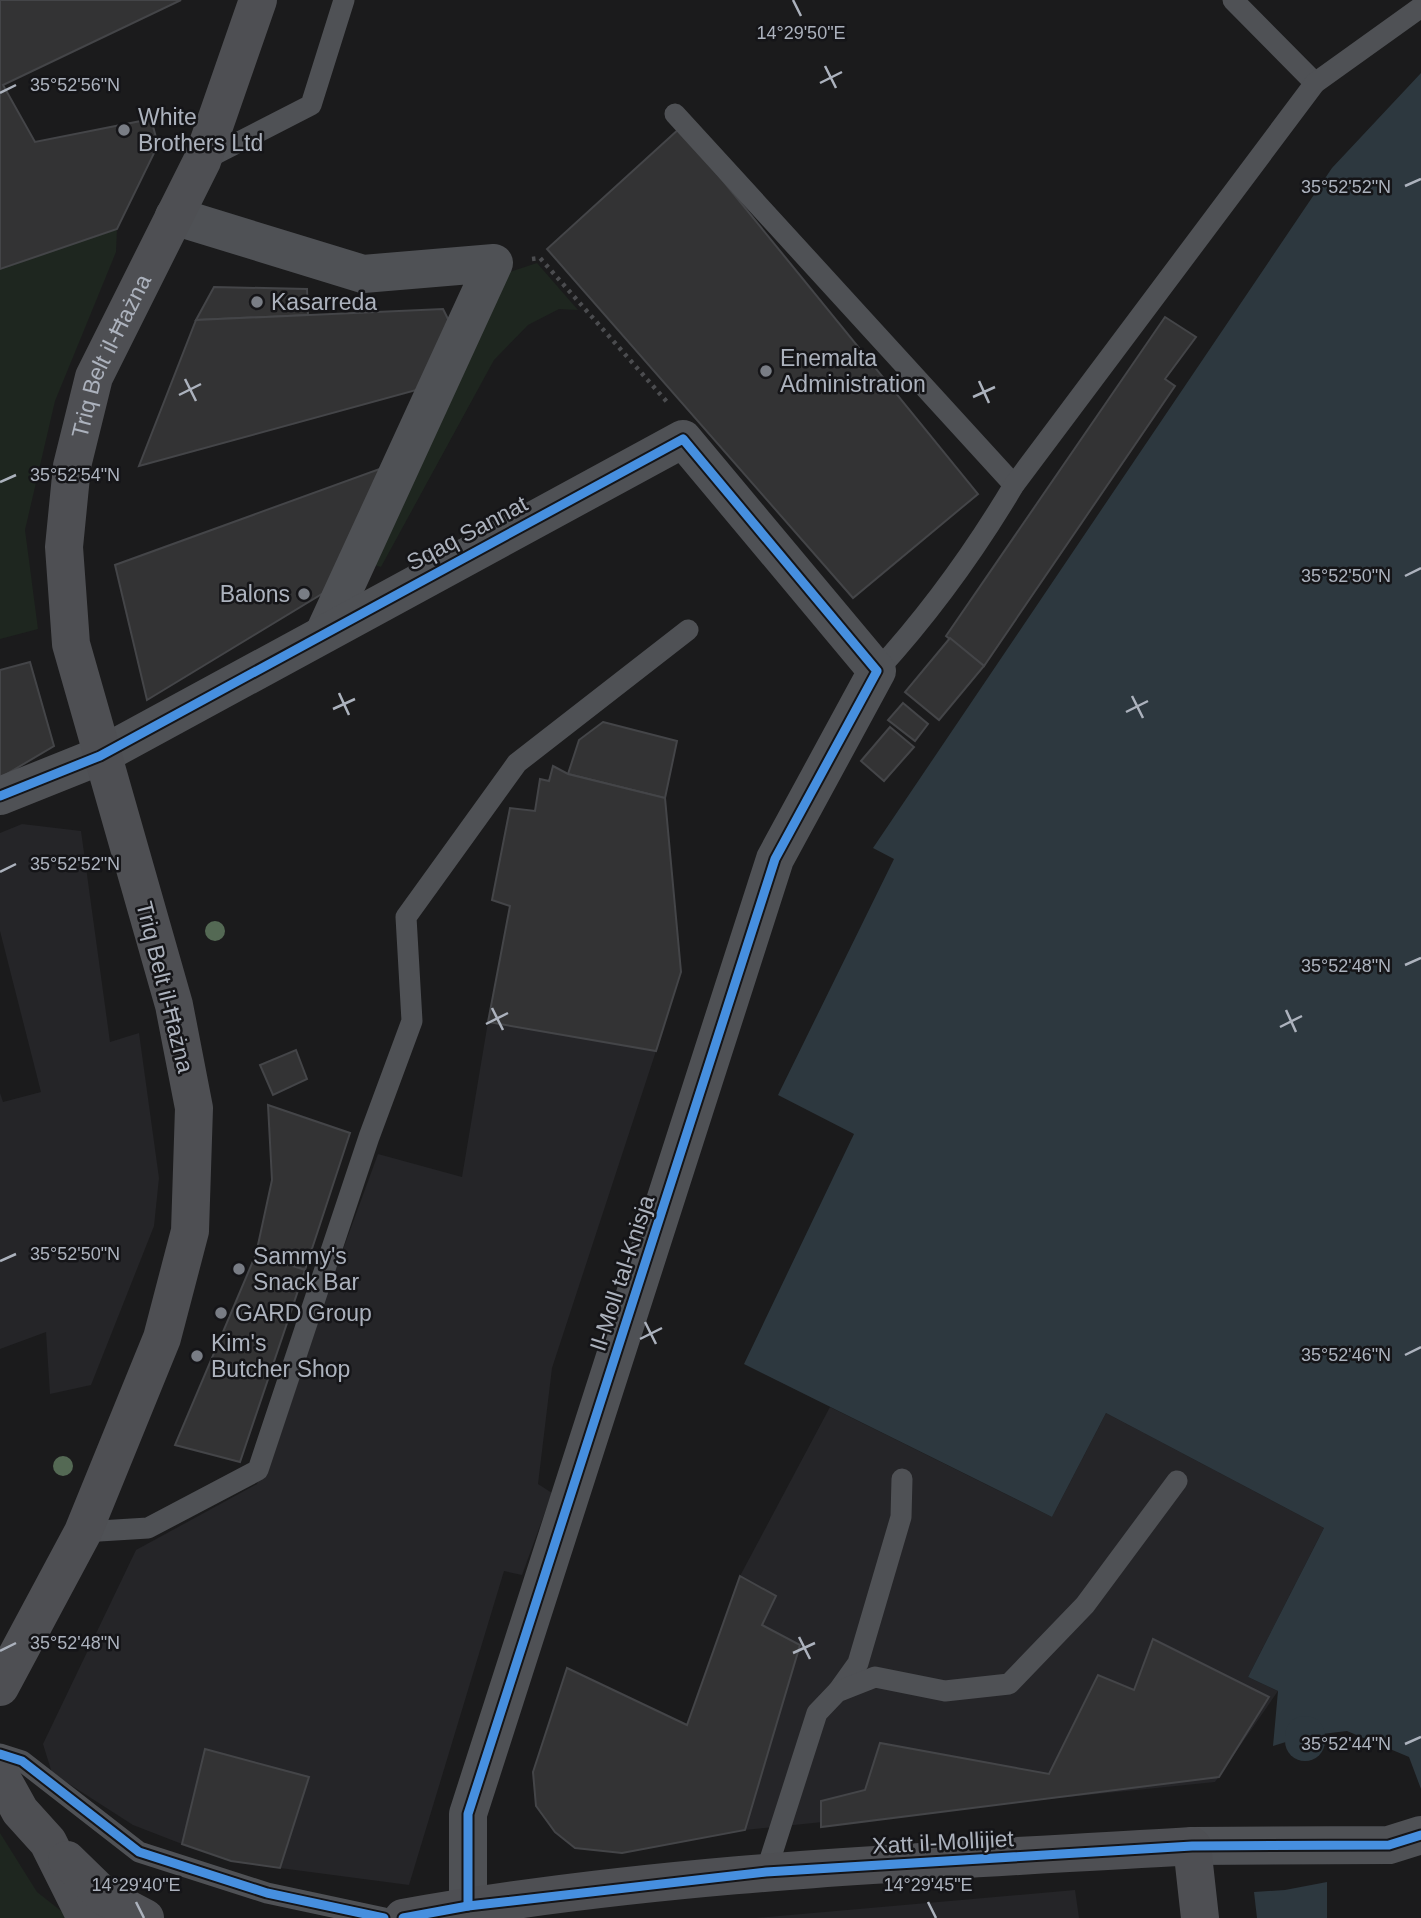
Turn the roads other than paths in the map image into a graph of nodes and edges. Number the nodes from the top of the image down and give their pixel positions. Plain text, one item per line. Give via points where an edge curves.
1 (258, 0) edge
2 (344, 0) edge
3 (1233, 0) edge
4 (1421, 7) edge
5 (1315, 83) junction
6 (675, 114) dead end
7 (202, 160) junction
8 (174, 216) junction
9 (1014, 485) junction
10 (688, 631) dead end
11 (325, 632) junction
12 (877, 671) junction
13 (100, 756) junction
14 (0, 796) edge
15 (902, 1479) dead end
16 (1177, 1481) dead end
17 (83, 1532) junction
18 (0, 1687) edge
19 (837, 1692) junction
20 (0, 1754) edge
21 (0, 1775) edge
22 (1421, 1835) edge
23 (48, 1842) junction
24 (1192, 1846) junction
25 (766, 1872) junction
26 (455, 1912) edge
27 (86, 1918) edge
28 (145, 1918) edge
29 (384, 1918) edge
30 (403, 1918) edge
31 (1200, 1918) edge

1 - 7 main road, Triq Belt il-Ħażna
2 - 7 lane via 311,105
3 - 5 lane
4 - 5 lane
5 - 9 lane
6 - 9 lane
7 - 8 main road, Triq Belt il-Ħażna
8 - 11 street via 363,274 494,263
8 - 13 main road, Triq Belt il-Ħażna via 94,377 72,466 64,547 71,644
9 - 12 lane via 925,618
10 - 17 lane via 517,763 406,917 412,1021 258,1470 148,1528
11 - 12 street, Sqaq Sannat via 683,439
11 - 13 street, Sqaq Sannat
12 - 26 street, Il-Moll tal-Knisja via 775,859 468,1814
13 - 14 street, Sqaq Sannat
13 - 17 main road, Triq Belt il-Ħażna via 174,1005 194,1108 190,1231 162,1338
15 - 19 lane via 901,1517 858,1663
16 - 19 lane via 1085,1605 1009,1684 945,1691 875,1677
17 - 18 main road, Triq Belt il-Ħażna
19 - 25 lane via 817,1713
20 - 29 lane via 22,1761 139,1852 267,1894
21 - 23 main road via 20,1811
22 - 24 street, Xatt il-Mollijiet via 1389,1844
23 - 27 main road
23 - 28 main road via 105,1897
24 - 25 main road, Xatt il-Mollijiet
24 - 31 main road
25 - 26 main road, Xatt il-Mollijiet
26 - 30 main road, Xatt il-Mollijiet

